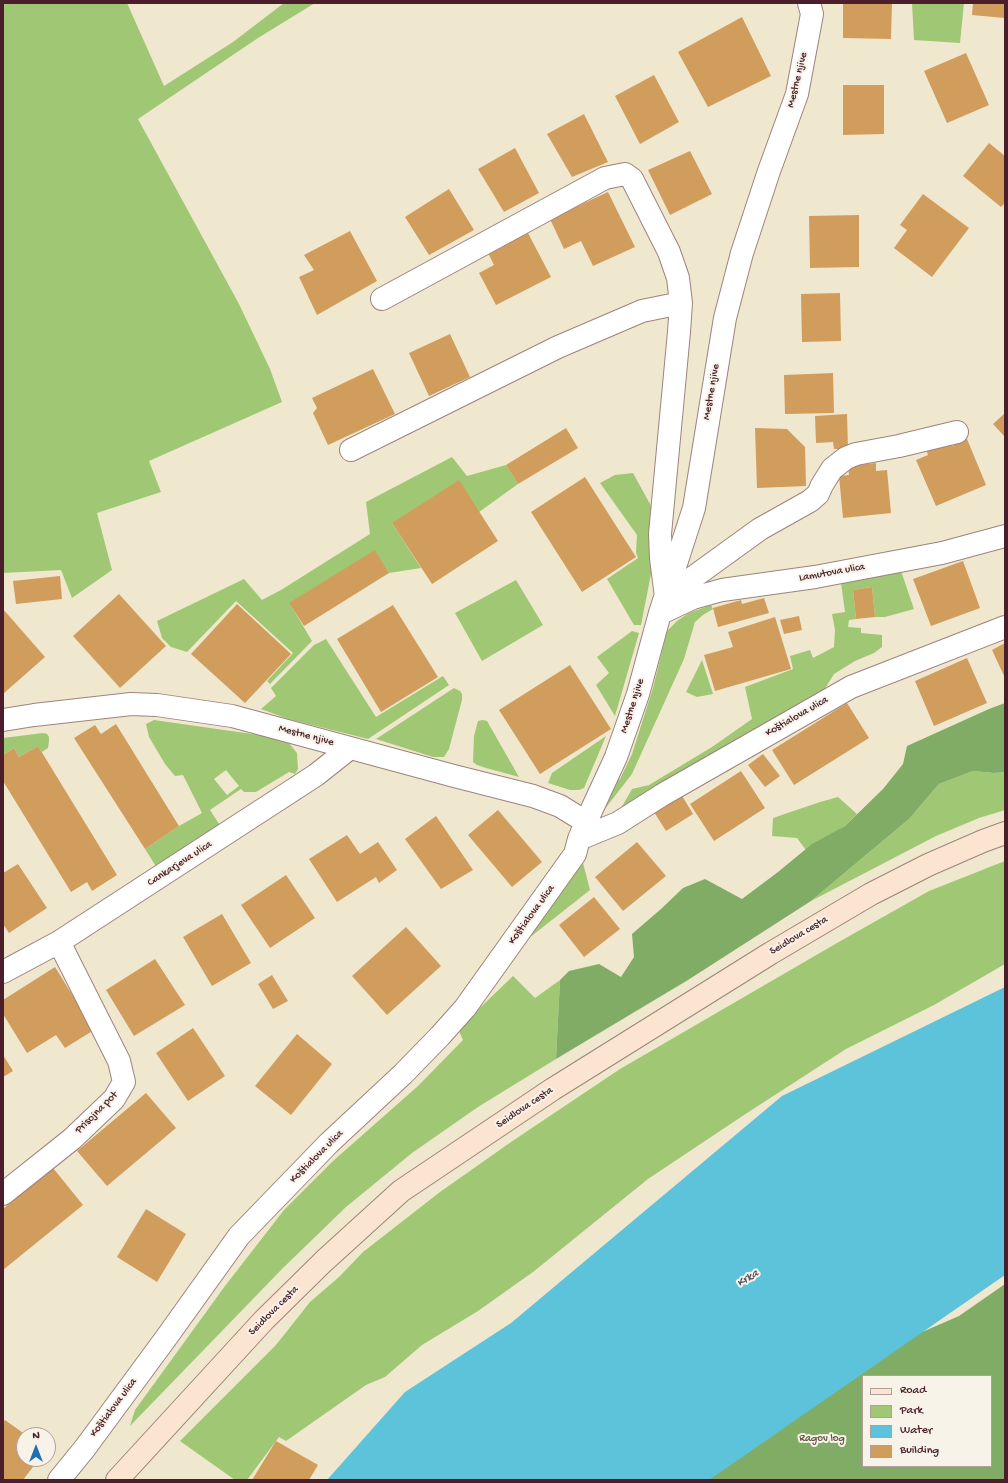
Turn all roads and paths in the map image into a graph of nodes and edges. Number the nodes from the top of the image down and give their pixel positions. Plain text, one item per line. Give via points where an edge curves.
1 (808, 3) edge
2 (382, 299) dead end
3 (680, 303) junction
4 (957, 432) dead end
5 (351, 450) dead end
6 (1005, 536) edge
7 (663, 605) junction
8 (1005, 627) edge
9 (3, 720) edge
10 (350, 748) junction
11 (582, 831) junction
12 (1005, 833) edge
13 (59, 942) junction
14 (3, 972) edge
15 (3, 1194) edge
16 (59, 1480) edge
17 (117, 1480) edge

1 - 7 street, Mestne njive via 812,14 797,94 742,253 725,318 694,508
2 - 3 street via 605,178 625,174 637,187 669,252 678,278
3 - 5 street via 642,311 558,348
3 - 7 street via 660,534
4 - 7 street via 846,458 832,469 818,494 810,501 760,529
6 - 7 street, Lamutova ulica via 942,553 830,574 722,590
7 - 11 street, Mestne njive via 638,694 616,758
8 - 11 street, Koštialova ulica via 851,687 662,795 618,823
9 - 10 street, Mestne njive via 131,704 157,705 232,716
10 - 11 street, Mestne njive via 533,796 560,806
10 - 13 street, Cankarjeva ulica via 316,775
11 - 16 street, Koštialova ulica via 575,854 465,1008 414,1063 329,1143 239,1236
12 - 17 street, Seidlova cesta via 928,865 870,894 553,1089 401,1191 264,1320
13 - 14 street, Cankarjeva ulica
13 - 15 street, Prisojna pot via 119,1061 124,1082 114,1099 72,1139

